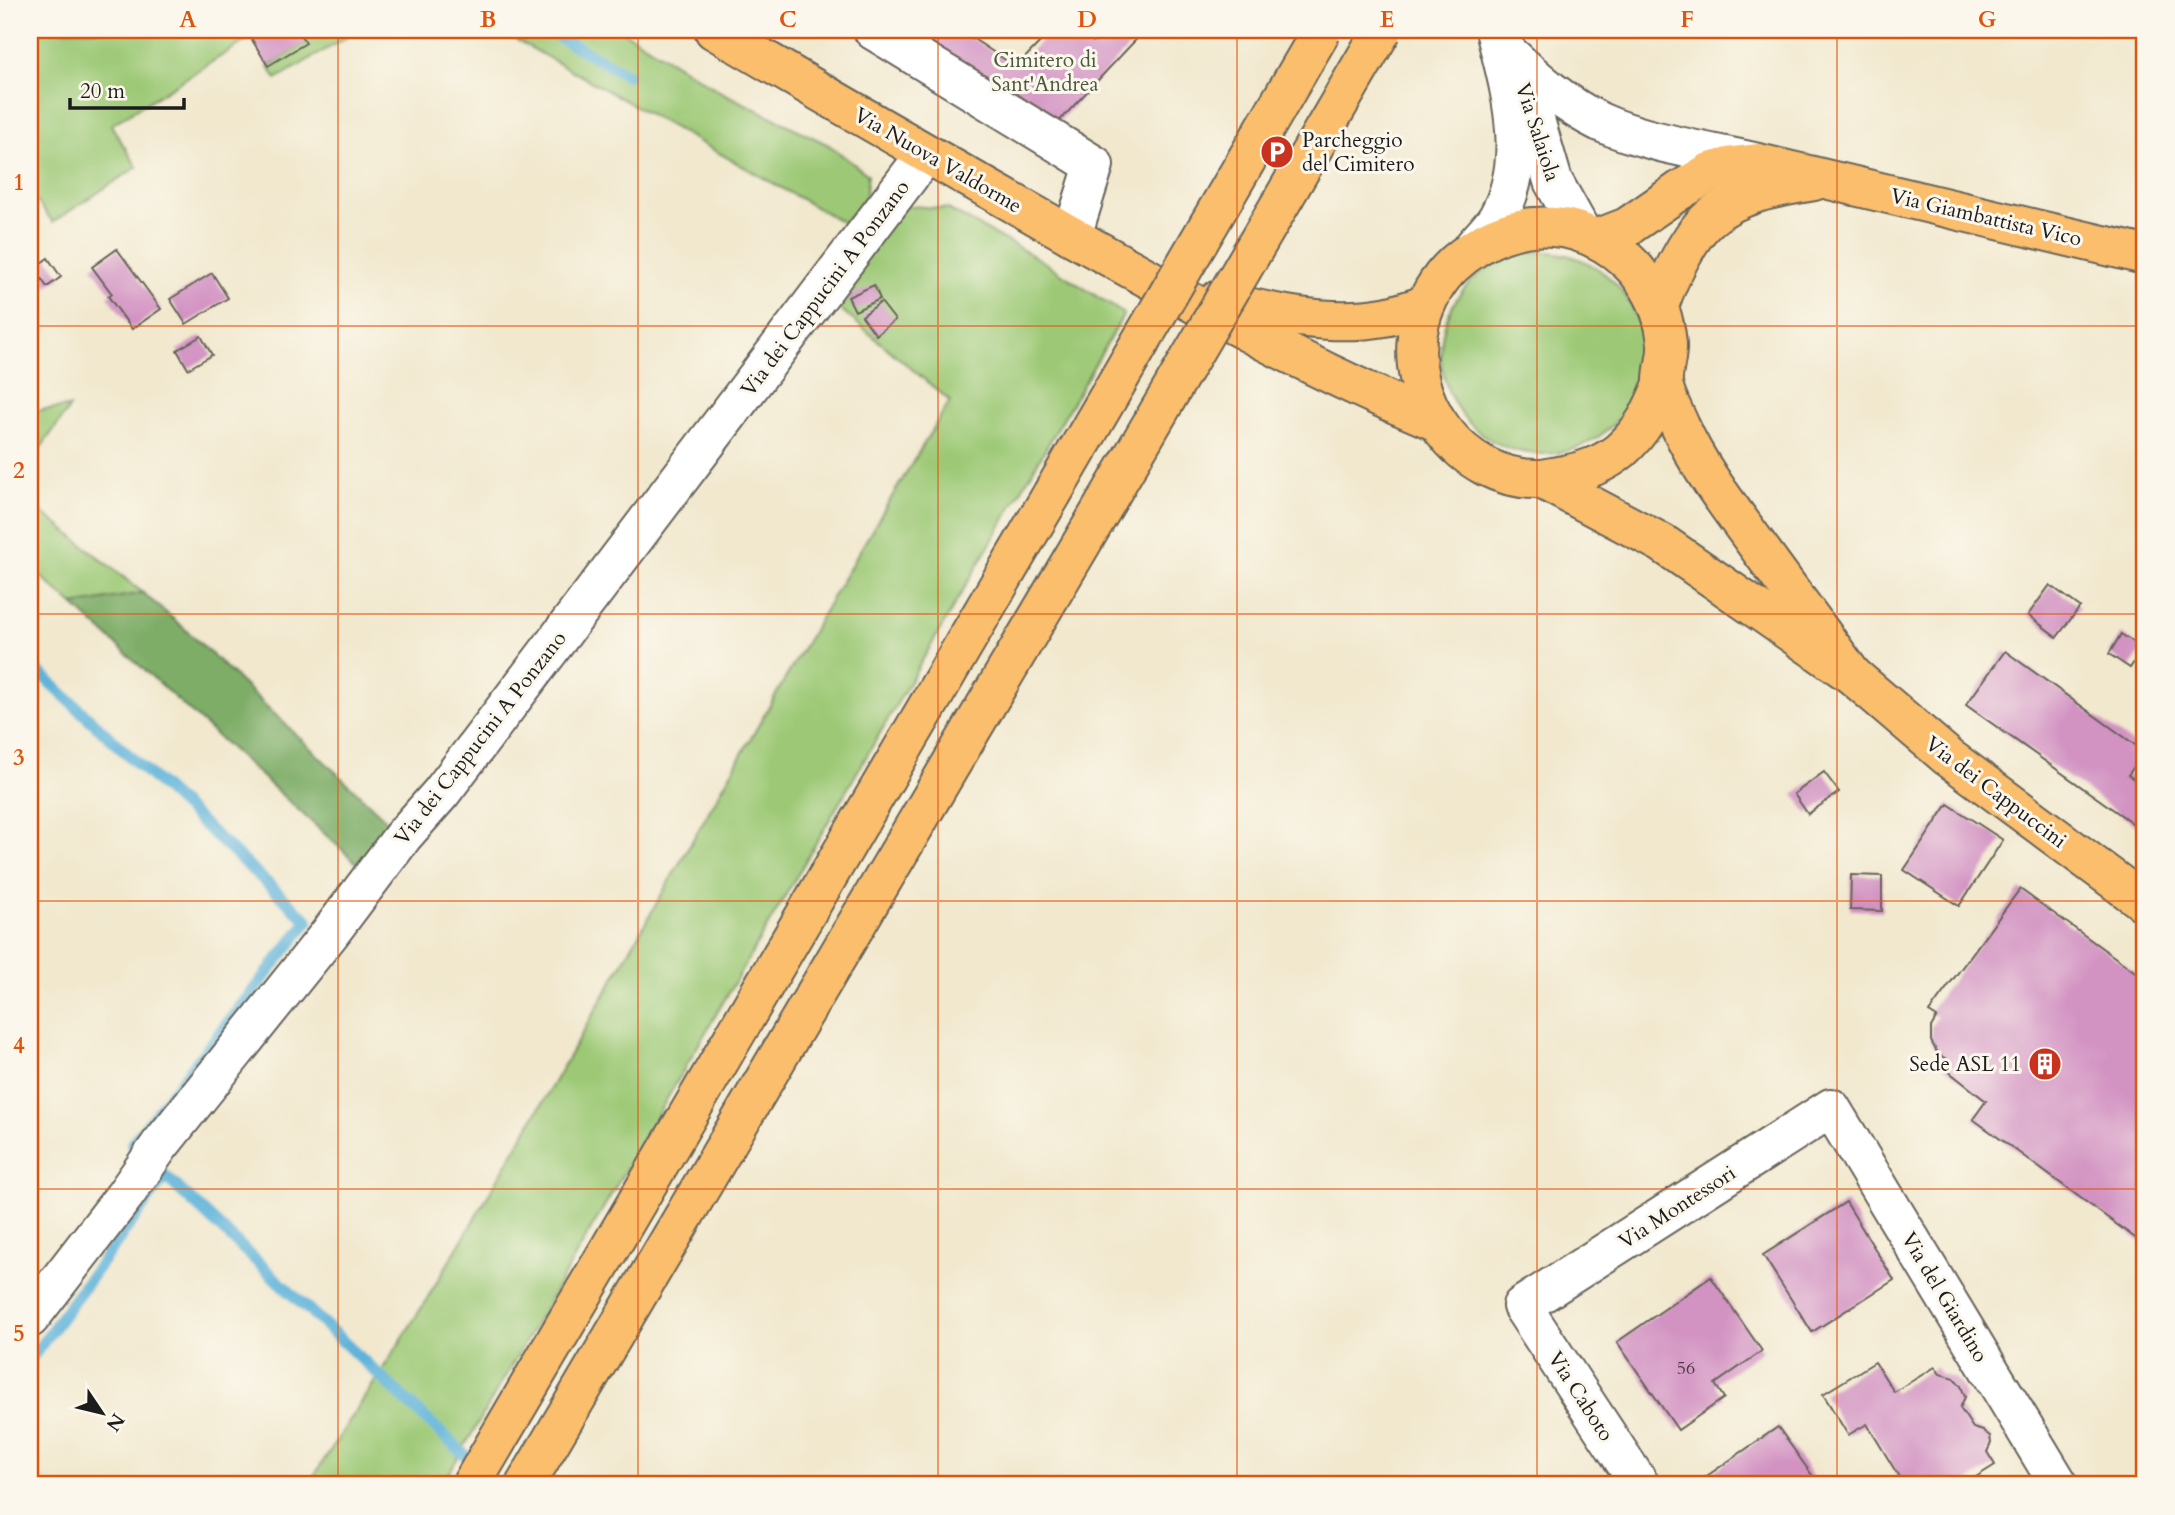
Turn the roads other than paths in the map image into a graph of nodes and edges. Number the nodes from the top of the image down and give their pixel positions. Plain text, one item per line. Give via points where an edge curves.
1 (713, 30) edge
2 (873, 30) edge
3 (1322, 30) edge
4 (1382, 30) edge
5 (1500, 38) edge
6 (926, 154) junction
7 (1758, 163) junction
8 (1826, 179) junction
9 (1072, 236) junction
10 (1589, 236) junction
11 (1474, 246) junction
12 (2145, 255) edge
13 (1164, 288) junction
14 (1425, 305) junction
15 (1659, 306) junction
16 (1663, 384) junction
17 (1435, 421) junction
18 (1541, 479) junction
19 (1852, 675) junction
20 (2145, 903) edge
21 (1831, 1108) joint
22 (1522, 1306) joint
23 (30, 1318) edge
24 (471, 1485) edge
25 (526, 1485) edge
26 (1640, 1485) edge
27 (2059, 1485) edge

1 - 6 main road, Via Nuova Valdorme
2 - 9 street via 1094,165
3 - 24 main road, bridge
4 - 25 main road, bridge
5 - 7 street via 1546,88 1601,122
5 - 10 street, Via Salaiola via 1525,85 1553,181
5 - 11 street, Via Salaiola via 1517,136 1508,195 1497,219
6 - 9 main road, Via Nuova Valdorme
6 - 23 street, Via dei Cappucini A Ponzano via 441,793 160,1145
7 - 8 main road, Via Giambattista Vico
7 - 10 main road, Via Giambattista Vico via 1710,172 1627,227
8 - 12 main road, Via Giambattista Vico
8 - 15 main road, Via Giambattista Vico via 1777,187 1741,199 1710,217 1674,270
9 - 13 main road, Via Nuova Valdorme
10 - 11 main road, Via dei Cappuccini via 1555,227 1527,227
10 - 15 main road, Via dei Cappuccini via 1622,256 1644,279
11 - 14 main road, Via dei Cappuccini via 1445,272
13 - 14 main road, Via Nuova Valdorme via 1275,314 1338,320 1384,317
13 - 17 main road, Via Nuova Valdorme via 1338,378
14 - 17 main road, Via dei Cappuccini via 1417,334 1416,364
15 - 16 main road, Via dei Cappuccini via 1667,344
16 - 18 main road, Via dei Cappuccini via 1647,422 1619,452 1582,472
16 - 19 main road, Via dei Cappuccini via 1703,470
17 - 18 main road, Via dei Cappuccini via 1476,460 1518,477
18 - 19 main road, Via dei Cappuccini via 1662,542
19 - 20 main road, Via dei Cappuccini via 1948,757
21 - 22 street, Via Montessori
21 - 27 street, Via del Giardino
22 - 26 street, Via Caboto

